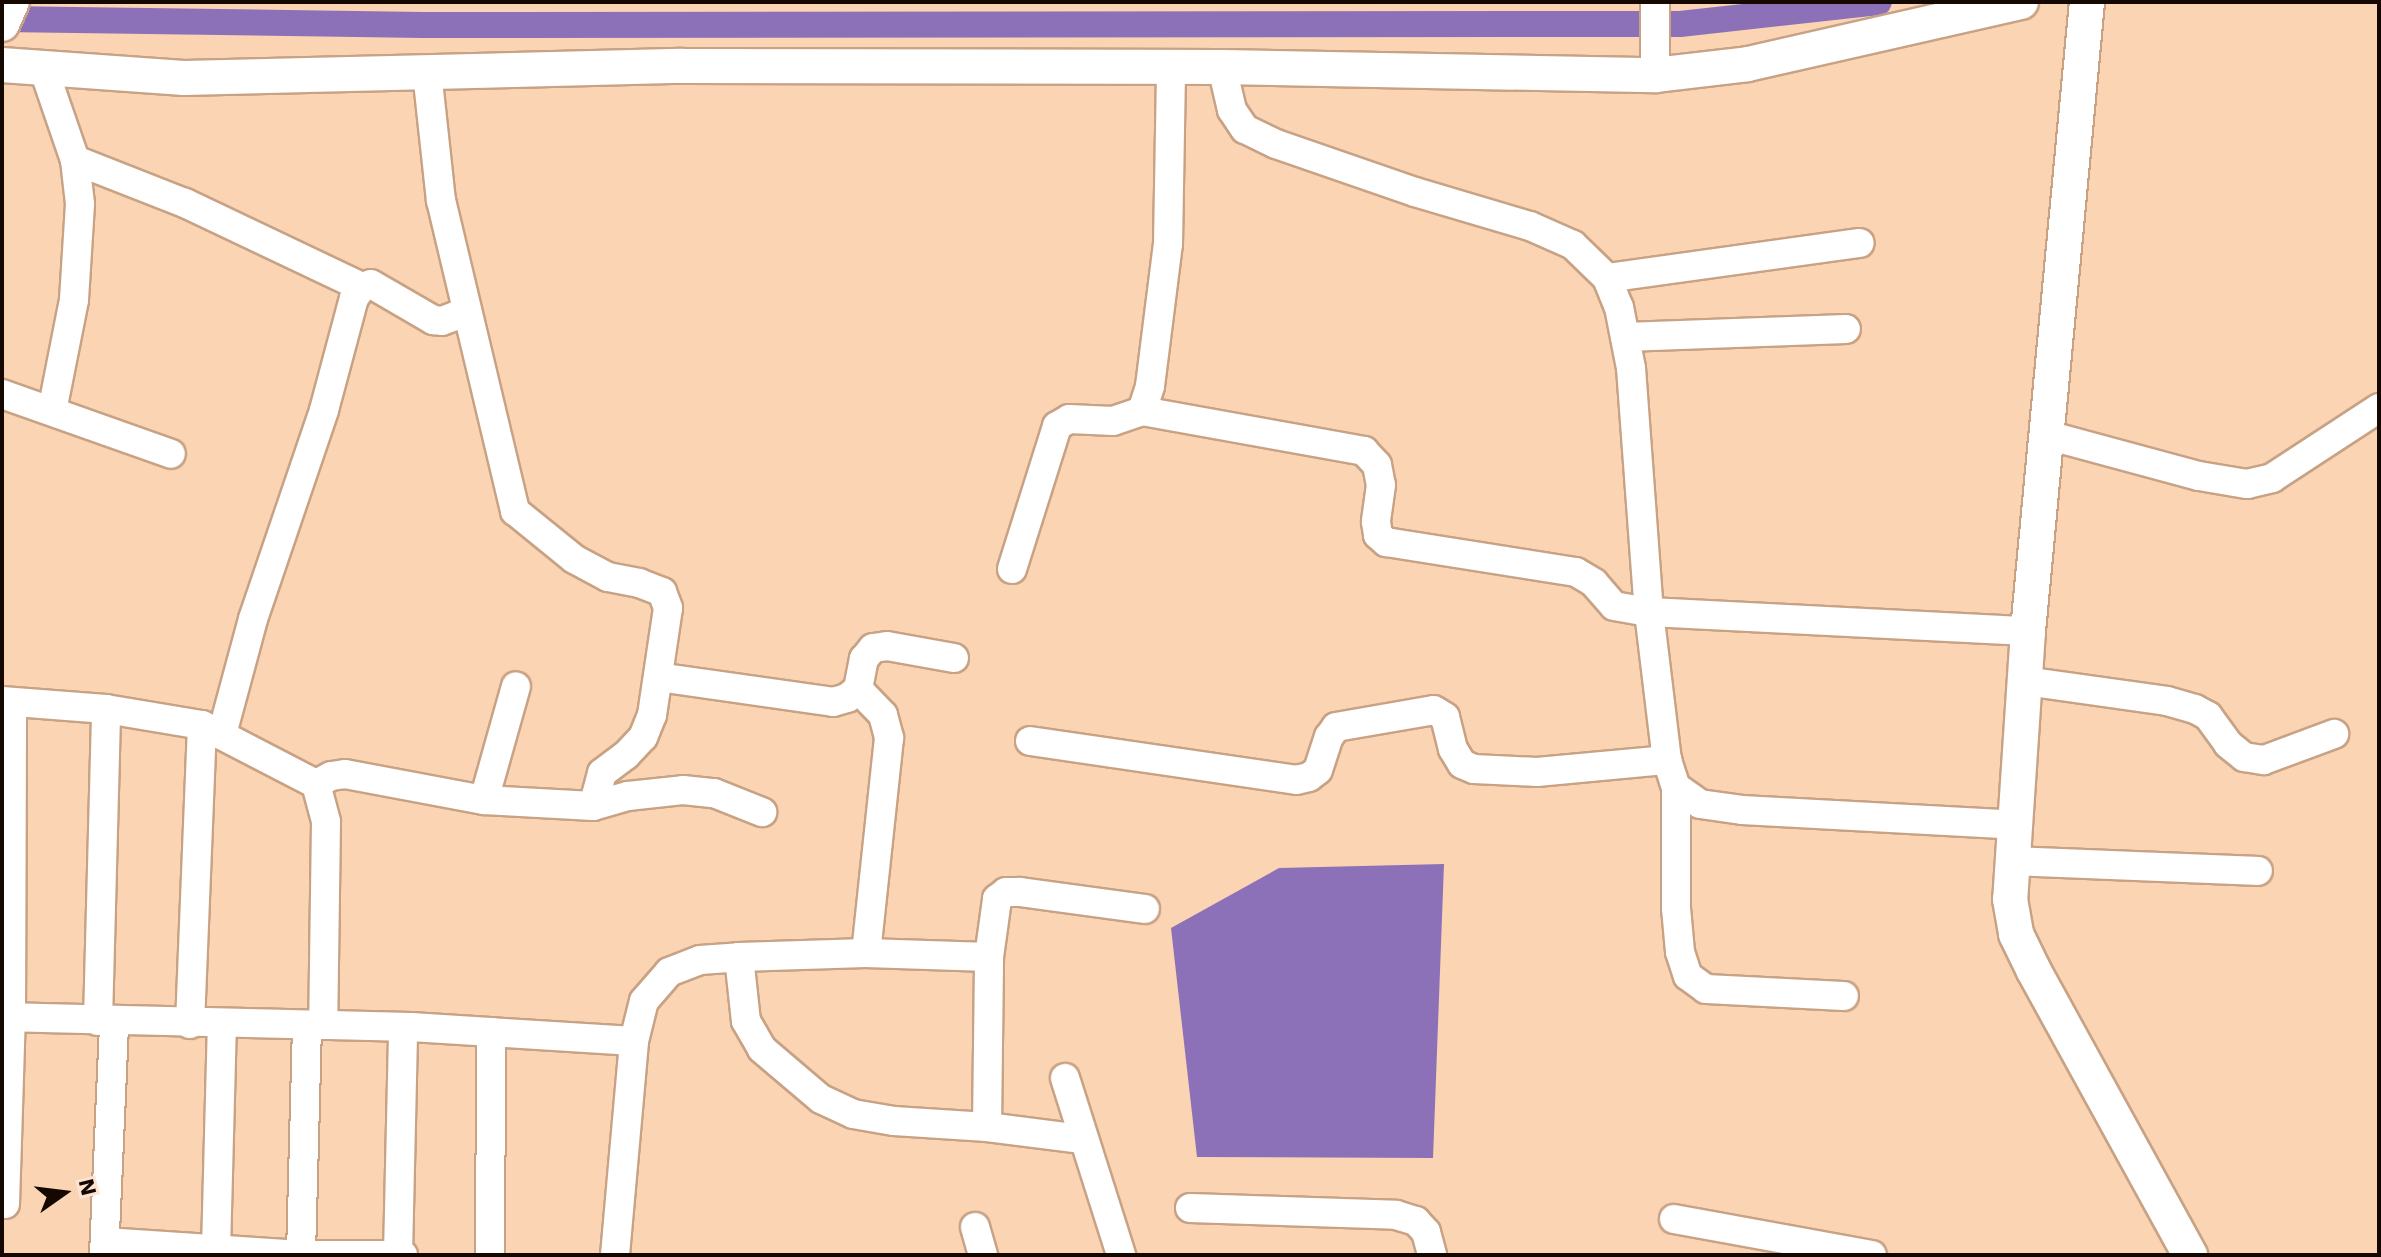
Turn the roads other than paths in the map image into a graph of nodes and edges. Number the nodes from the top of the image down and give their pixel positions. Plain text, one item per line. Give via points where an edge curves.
1 (12, 2) edge
2 (1655, 2) edge
3 (2021, 2) edge
4 (2087, 2) edge
5 (2, 24) edge
6 (2, 65) edge
7 (1171, 67) junction
8 (1222, 67) junction
9 (44, 70) junction
10 (427, 72) junction
11 (1655, 75) junction
12 (75, 160) junction
13 (1860, 243) dead end
14 (1607, 278) junction
15 (362, 287) junction
16 (466, 312) junction
17 (1846, 329) dead end
18 (1625, 337) junction
19 (2, 394) edge
20 (2379, 408) edge
21 (52, 411) junction
22 (1142, 411) junction
23 (2047, 435) junction
24 (171, 454) dead end
25 (1012, 569) dead end
26 (1649, 612) junction
27 (2028, 631) junction
28 (954, 658) dead end
29 (658, 677) junction
30 (2025, 681) junction
31 (516, 686) dead end
32 (858, 689) junction
33 (7, 702) edge
34 (106, 709) junction
35 (212, 729) junction
36 (2334, 734) dead end
37 (1030, 741) dead end
38 (1667, 760) junction
39 (316, 784) junction
40 (1676, 787) junction
41 (484, 800) junction
42 (593, 806) junction
43 (762, 812) dead end
44 (2016, 825) junction
45 (2013, 861) junction
46 (2258, 871) dead end
47 (1145, 909) dead end
48 (866, 953) junction
49 (739, 957) junction
50 (989, 957) junction
51 (1844, 996) dead end
52 (6, 1017) edge
53 (106, 1021) junction
54 (190, 1024) junction
55 (222, 1025) junction
56 (315, 1025) junction
57 (403, 1027) junction
58 (491, 1032) junction
59 (634, 1041) junction
60 (1065, 1078) dead end
61 (987, 1127) junction
62 (1082, 1139) junction
63 (5, 1204) dead end
64 (1190, 1208) dead end
65 (1674, 1219) dead end
66 (975, 1227) dead end
67 (105, 1249) edge
68 (216, 1250) junction
69 (301, 1255) edge
70 (400, 1255) edge
71 (490, 1255) edge
72 (615, 1255) edge
73 (983, 1255) edge
74 (1121, 1255) edge
75 (1432, 1255) edge
76 (1872, 1255) edge
77 (2190, 1255) edge

1 - 5 street
2 - 11 street
3 - 11 street via 1748,64
4 - 23 street
6 - 9 street
7 - 8 street
7 - 10 street via 682,66
7 - 22 street via 1168,244 1150,386
8 - 11 street
8 - 14 street via 1232,110 1245,129 1415,192 1530,226 1573,245
9 - 10 street via 184,78
9 - 12 street
10 - 16 street via 441,200
12 - 15 street via 185,203
12 - 21 street via 80,204 74,300
13 - 14 street
14 - 18 street
15 - 16 street via 382,288 433,320
15 - 35 street via 354,298 324,410
16 - 29 street via 515,511 574,559 608,577 662,592 668,608
17 - 18 street
18 - 26 street
19 - 21 street
20 - 23 street via 2272,478 2247,484
21 - 24 street
22 - 25 street via 1113,421 1069,419 1057,426
22 - 26 street via 1364,451 1377,465 1381,485 1376,522 1378,535 1386,542 1576,572 1614,606
23 - 27 street
26 - 27 street
26 - 38 street
27 - 30 street
28 - 32 street via 873,648 864,659
29 - 32 street via 833,702
29 - 42 street via 643,737 602,773
30 - 36 street via 2195,709 2208,716 2244,757 2264,760
30 - 44 street
31 - 41 street
32 - 48 street via 883,715 889,738
33 - 34 street
33 - 52 street
34 - 35 street
34 - 53 street
35 - 39 street
35 - 54 street
37 - 38 street via 1296,780 1318,770 1336,727 1434,710 1445,717 1462,764 1474,769 1537,772
38 - 40 street
39 - 41 street via 345,774
39 - 56 street via 326,822
40 - 44 street via 1700,804 1742,810
40 - 51 street via 1676,908 1688,976 1706,989
41 - 42 street
42 - 43 street via 683,790 714,793
44 - 45 street
45 - 46 street
45 - 77 street via 2010,899 2016,934
47 - 50 street via 1006,892 994,909
48 - 49 street
48 - 50 street
49 - 59 street via 700,960 669,972 644,1001
49 - 61 street via 746,1021 762,1049 821,1099 853,1114
50 - 61 street
52 - 53 street
52 - 63 street
53 - 54 street
53 - 67 street
54 - 55 street
55 - 56 street
55 - 68 street
56 - 57 street
56 - 69 street
57 - 58 street
57 - 70 street
58 - 59 street
58 - 71 street
59 - 72 street
60 - 62 street
61 - 62 street
62 - 74 street
64 - 75 street via 1396,1215 1416,1221 1426,1232
65 - 76 street
66 - 73 street
67 - 68 street
68 - 69 street
69 - 70 street

